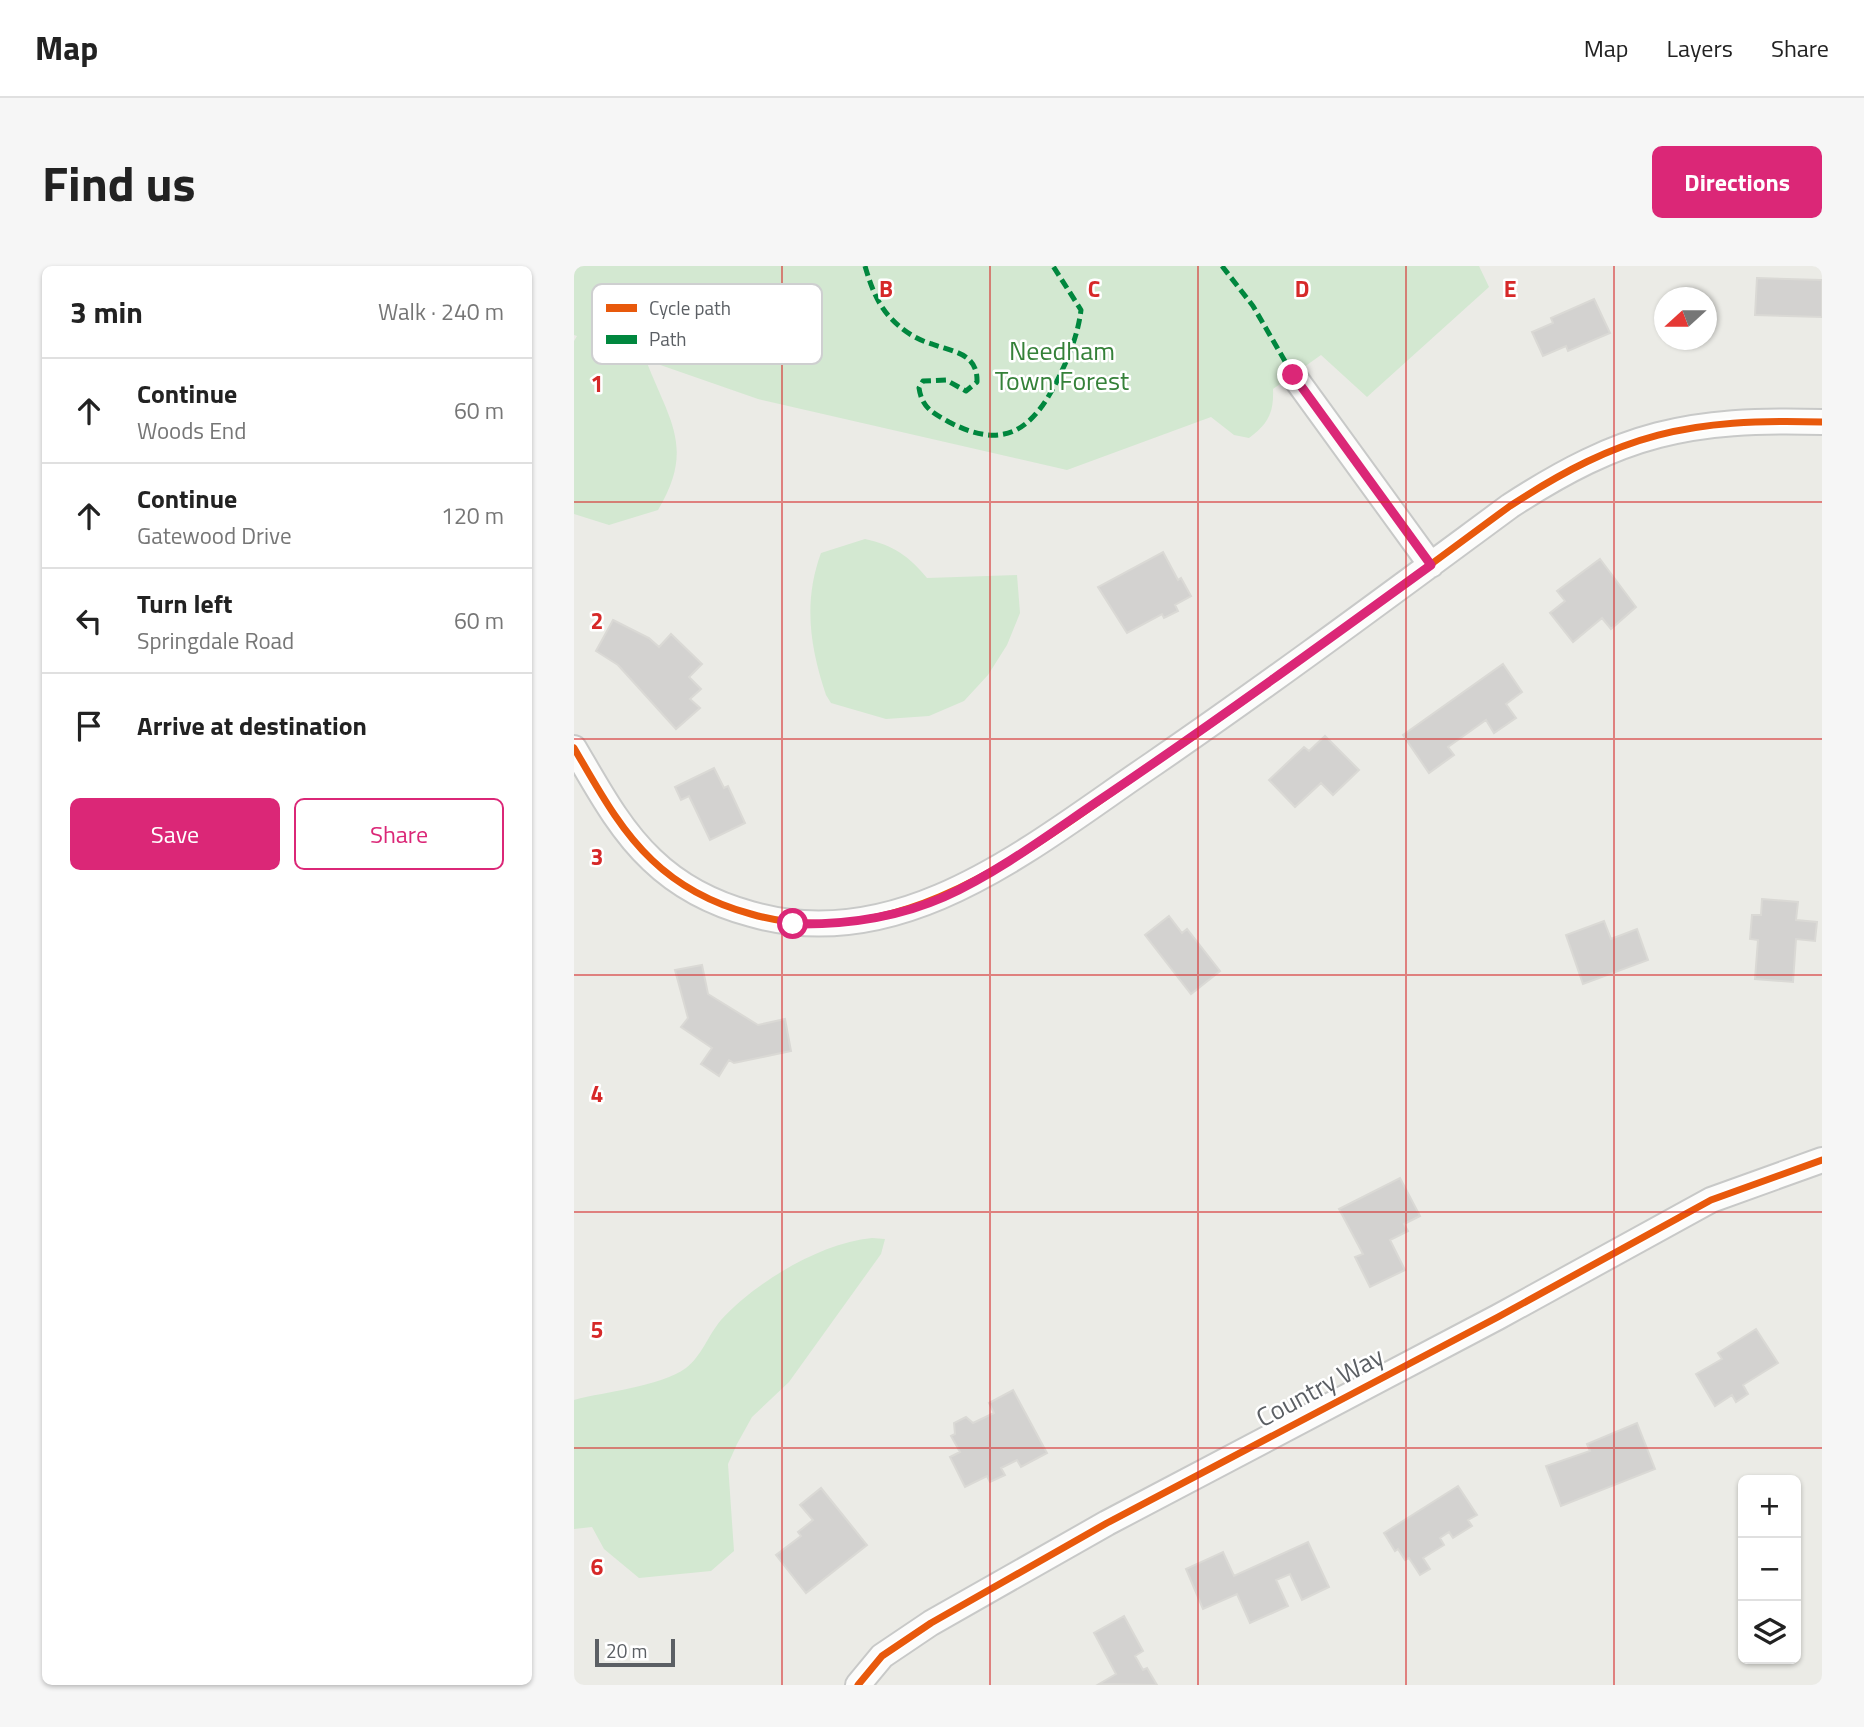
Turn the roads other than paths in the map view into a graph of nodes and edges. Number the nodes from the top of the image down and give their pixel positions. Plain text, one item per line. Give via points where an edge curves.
1 (1293, 375) dead end
2 (1822, 422) edge
3 (1431, 565) junction
4 (574, 748) edge
5 (1822, 1160) edge
6 (858, 1685) edge

1 - 3 street
2 - 3 street via 1721,423 1636,440 1553,478
3 - 4 street via 1203,730 1027,849 943,897 874,919 829,925 766,919 684,886 626,831
5 - 6 street, Country Way via 1711,1200 1107,1523 931,1623 882,1656

